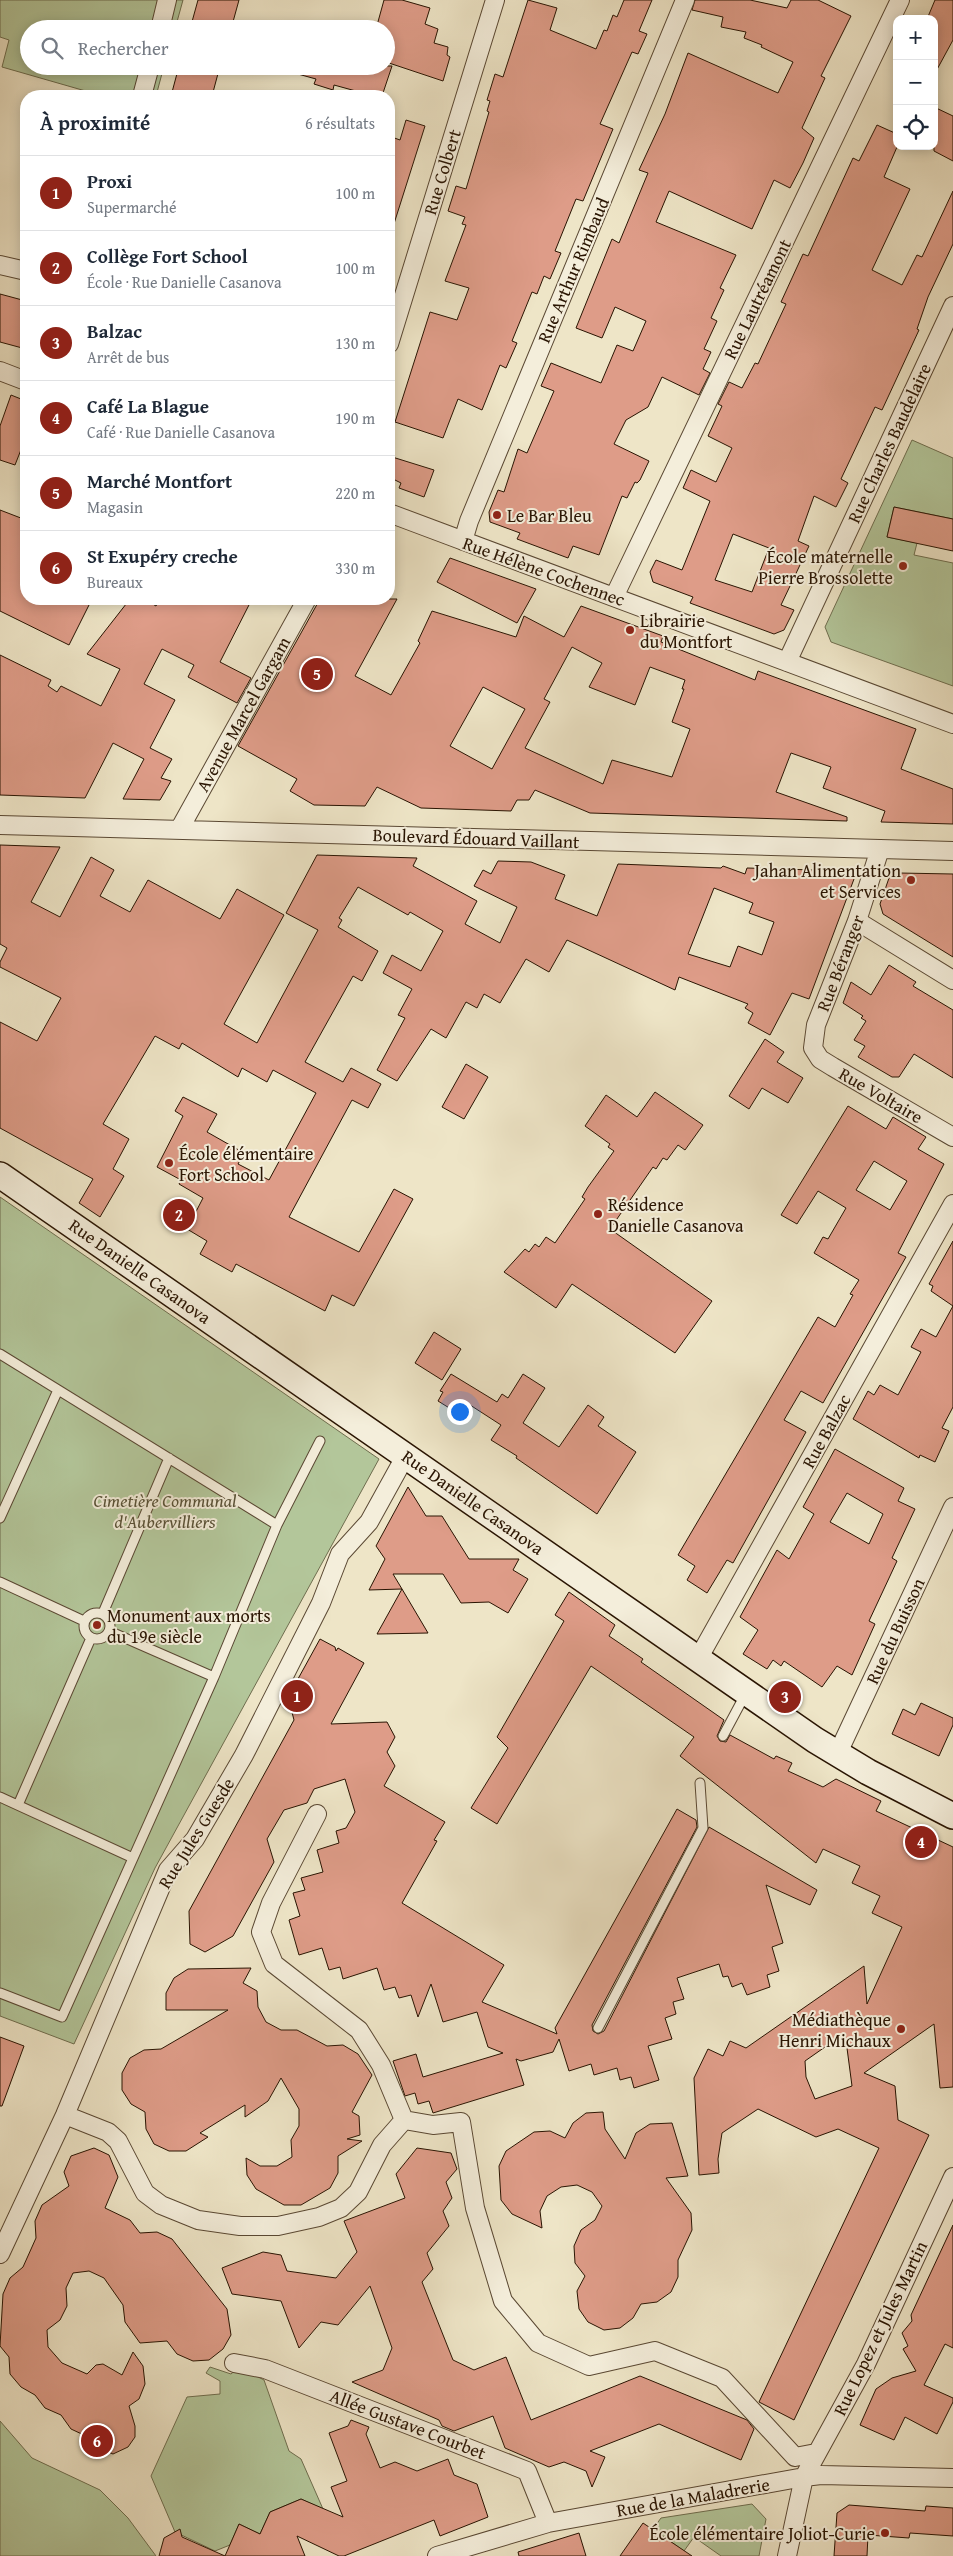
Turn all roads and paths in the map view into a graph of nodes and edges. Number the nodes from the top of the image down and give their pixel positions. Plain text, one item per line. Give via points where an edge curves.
1 (167, 0) edge
2 (495, 0) edge
3 (685, 0) edge
4 (900, 0) edge
5 (162, 20) edge
6 (148, 75) edge
7 (144, 90) edge
8 (0, 265) edge
9 (20, 270) edge
10 (953, 306) edge
11 (395, 325) edge
12 (0, 371) edge
13 (20, 379) edge
14 (395, 515) edge
15 (463, 542) junction
16 (614, 597) junction
17 (304, 605) edge
18 (787, 662) junction
19 (953, 724) edge
20 (0, 825) edge
21 (179, 830) junction
22 (880, 849) junction
23 (953, 851) edge
24 (857, 921) junction
25 (953, 980) edge
26 (813, 1048) joint
27 (953, 1137) edge
28 (0, 1175) edge
29 (953, 1204) edge
30 (0, 1354) edge
31 (58, 1390) junction
32 (320, 1441) dead end
33 (406, 1455) junction
34 (169, 1458) junction
35 (953, 1507) edge
36 (0, 1518) edge
37 (277, 1525) junction
38 (0, 1582) edge
39 (103, 1614) junction
40 (84, 1620) junction
41 (109, 1631) junction
42 (91, 1638) junction
43 (698, 1659) junction
44 (214, 1677) junction
45 (746, 1693) junction
46 (723, 1736) dead end
47 (837, 1755) junction
48 (700, 1782) dead end
49 (0, 1797) edge
50 (18, 1805) junction
51 (317, 1814) dead end
52 (953, 1816) edge
53 (133, 1858) junction
54 (0, 1993) edge
55 (598, 2028) dead end
56 (65, 2115) junction
57 (404, 2120) junction
58 (953, 2177) edge
59 (0, 2254) edge
60 (234, 2363) dead end
61 (816, 2453) junction
62 (804, 2477) junction
63 (953, 2478) edge
64 (548, 2523) junction
65 (437, 2556) edge
66 (787, 2556) edge

1 - 5 street
2 - 11 street, Rue Colbert
3 - 15 street, Rue Arthur Rimbaud
4 - 16 street, Rue Lautréamont
6 - 7 street
8 - 9 street
10 - 18 street, Rue Charles Baudelaire
12 - 13 street
14 - 15 street, Rue Hélène Cochennec
15 - 16 street, Rue Hélène Cochennec
16 - 18 street, Rue Hélène Cochennec
17 - 21 street, Avenue Marcel Gargam
18 - 19 street, Rue Hélène Cochennec
20 - 21 street, Boulevard Édouard Vaillant
21 - 22 street, Boulevard Édouard Vaillant
22 - 23 street, Boulevard Édouard Vaillant
22 - 24 street, Rue Béranger
24 - 25 street
24 - 26 street, Rue Béranger via 816,1025
26 - 27 street, Rue Voltaire via 820,1059
28 - 33 main road, Rue Danielle Casanova
29 - 43 street, Rue Balzac
30 - 31 lane
31 - 34 lane
31 - 36 lane
32 - 37 lane
33 - 43 main road, Rue Danielle Casanova
33 - 56 street, Rue Jules Guesde via 369,1522 340,1554 321,1603 244,1755 195,1839 168,1870
34 - 37 lane
34 - 39 lane
35 - 47 street, Rue du Buisson
37 - 44 lane
38 - 40 lane
39 - 40 lane via 94,1612
39 - 41 lane via 110,1621
40 - 42 lane via 84,1631
41 - 42 lane via 102,1638
41 - 44 lane
42 - 50 lane
43 - 45 main road, Rue Danielle Casanova
44 - 53 lane
45 - 46 lane
45 - 47 main road, Rue Danielle Casanova
47 - 52 main road, Rue Danielle Casanova
48 - 55 lane via 703,1828
49 - 50 lane
50 - 53 lane
51 - 57 street via 271,1903 261,1932 274,1964 359,2030 381,2066
53 - 54 lane via 62,2017
56 - 57 street via 108,2132 118,2140 146,2193 161,2205 198,2220 240,2226 278,2226 319,2217 341,2208 358,2192 382,2145
56 - 59 street, Rue Jules Guesde
57 - 61 street via 433,2125 461,2122 475,2208 503,2301 538,2343 589,2366 655,2351 722,2378 795,2457
58 - 61 street, Rue Lopez et Jules Martin via 866,2364
60 - 64 street, Allée Gustave Courbet via 265,2369 528,2471
61 - 62 street, Rue Lopez et Jules Martin
62 - 63 street, Rue de la Maladrerie
62 - 64 street, Rue de la Maladrerie
62 - 66 street, Rue Lopez et Jules Martin
64 - 65 street, Rue de la Maladrerie

